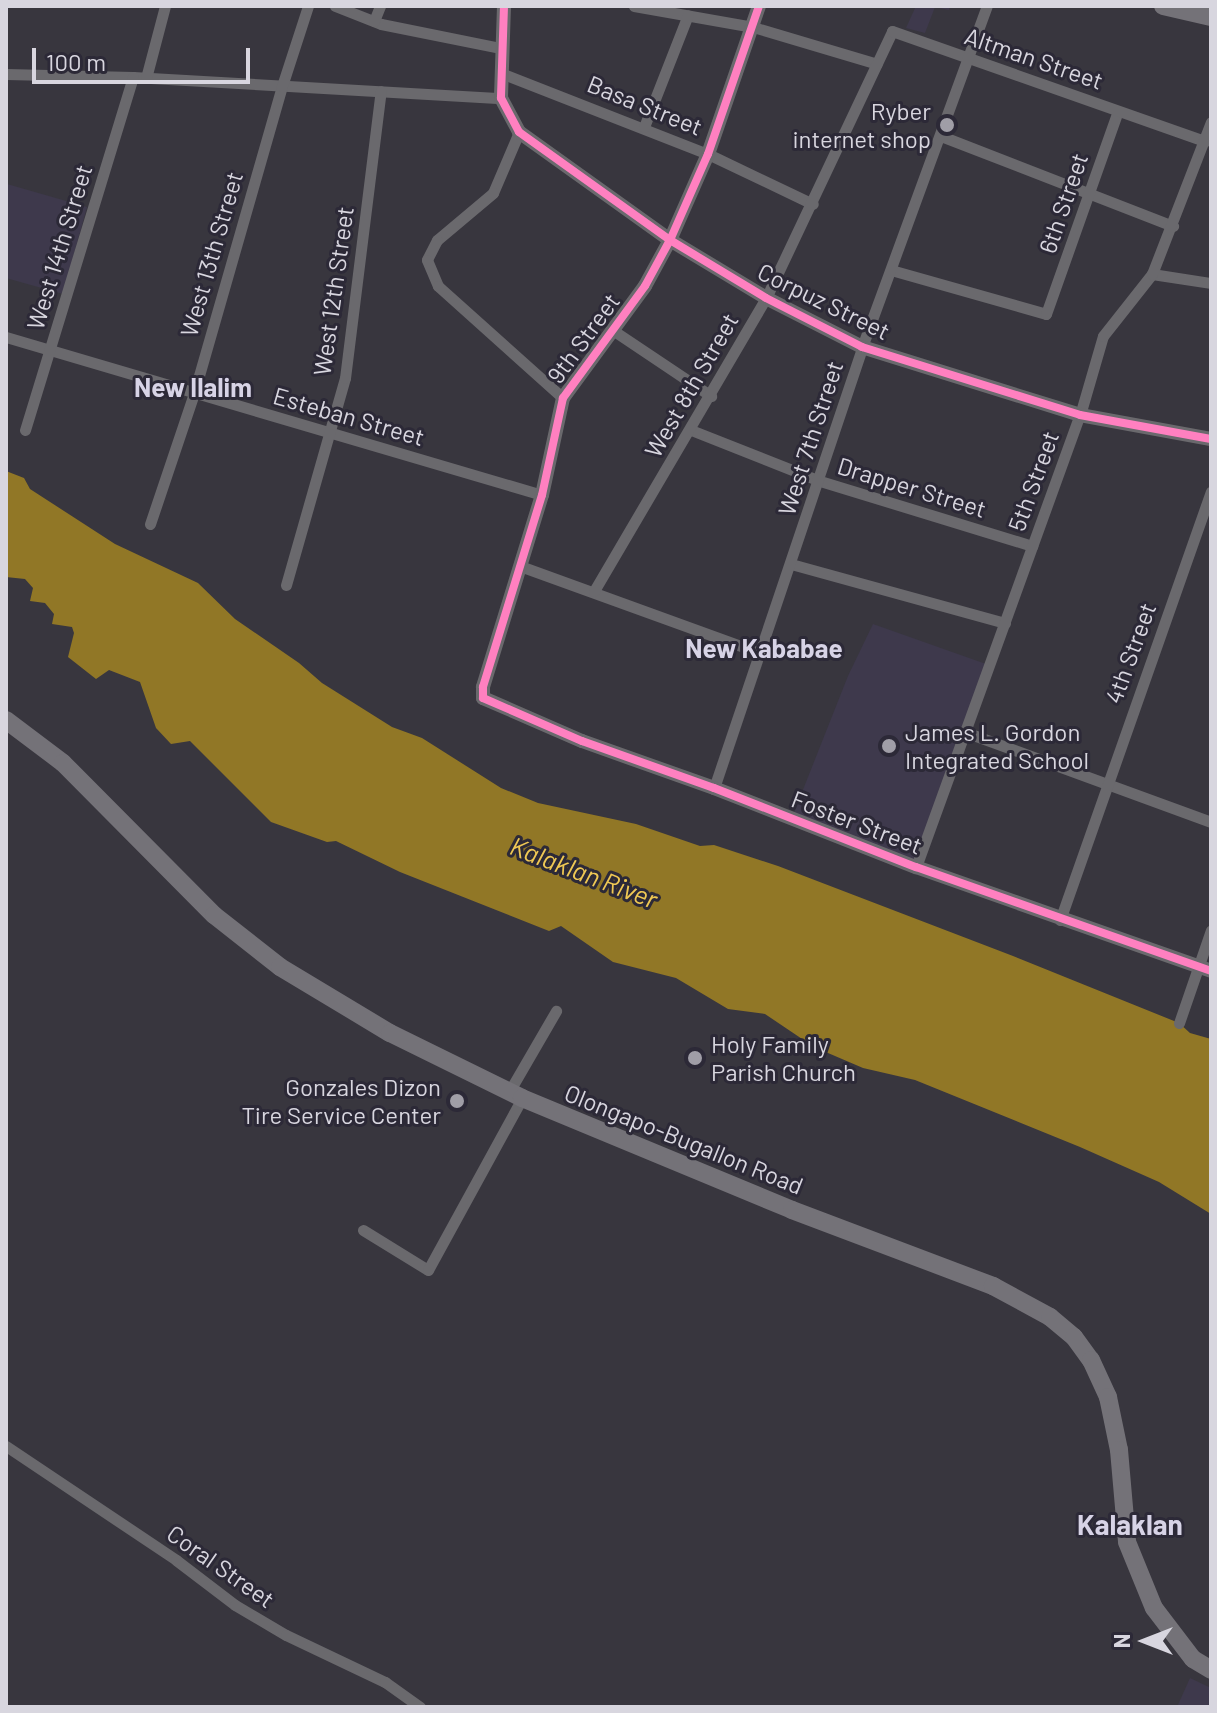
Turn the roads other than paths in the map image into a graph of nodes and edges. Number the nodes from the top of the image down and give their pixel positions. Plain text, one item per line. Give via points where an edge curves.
1 (165, 6) edge
2 (308, 6) edge
3 (335, 6) edge
4 (380, 6) edge
5 (504, 6) edge
6 (634, 6) edge
7 (759, 6) edge
8 (987, 6) edge
9 (1163, 6) edge
10 (688, 15) junction
11 (1211, 17) edge
12 (374, 21) junction
13 (753, 27) junction
14 (500, 48) junction
15 (970, 59) junction
16 (877, 64) junction
17 (501, 73) junction
18 (6, 74) edge
19 (133, 77) junction
20 (146, 78) junction
21 (282, 86) junction
22 (381, 91) junction
23 (501, 98) junction
24 (1118, 111) junction
25 (1211, 122) edge
26 (644, 127) junction
27 (519, 132) junction
28 (941, 136) junction
29 (1205, 141) junction
30 (708, 154) junction
31 (1089, 192) junction
32 (813, 204) junction
33 (1173, 226) junction
34 (670, 240) junction
35 (891, 270) junction
36 (1152, 274) junction
37 (1211, 283) edge
38 (766, 298) junction
39 (614, 331) junction
40 (6, 337) edge
41 (862, 347) junction
42 (50, 351) junction
43 (194, 393) junction
44 (711, 396) junction
45 (563, 398) junction
46 (1080, 415) junction
47 (25, 430) dead end
48 (691, 430) junction
49 (331, 434) junction
50 (1211, 439) edge
51 (820, 481) junction
52 (1211, 492) edge
53 (542, 495) junction
54 (150, 524) dead end
55 (1032, 546) junction
56 (791, 564) junction
57 (520, 566) junction
58 (286, 585) dead end
59 (594, 591) junction
60 (1005, 623) junction
61 (760, 653) junction
62 (491, 703) joint
63 (6, 720) edge
64 (965, 732) junction
65 (1107, 783) junction
66 (714, 788) junction
67 (1211, 822) edge
68 (916, 867) junction
69 (1060, 920) junction
70 (1211, 930) edge
71 (1204, 969) edge
72 (556, 1011) dead end
73 (1179, 1023) dead end
74 (515, 1095) junction
75 (363, 1230) dead end
76 (6, 1446) edge
77 (1211, 1670) edge
78 (420, 1707) edge

1 - 20 street
2 - 21 street, West 13th Street
3 - 12 street
4 - 12 street
5 - 14 street, Corpuz Street
6 - 10 street
7 - 13 street, 9th Street
8 - 15 street, West 7th Street
9 - 11 main road
10 - 13 street
10 - 26 street
12 - 14 street
13 - 16 street
13 - 30 street, 9th Street
14 - 17 street, Corpuz Street
15 - 16 street, Altman Street via 893,31
15 - 24 street, Altman Street
15 - 28 street, West 7th Street
16 - 32 street, West 8th Street
17 - 23 street, Corpuz Street
17 - 26 street, Basa Street
18 - 19 street
19 - 20 street
19 - 42 street, West 14th Street
20 - 21 street
21 - 22 street
21 - 43 street, West 13th Street
22 - 23 street
22 - 49 street, West 12th Street via 360,281
23 - 27 street, Corpuz Street
24 - 29 street, Altman Street
24 - 31 street, 6th Street
25 - 29 street, 5th Street
26 - 30 street, Basa Street
27 - 34 street, Corpuz Street
27 - 45 street via 493,193 437,240 427,260 438,286
28 - 31 street
28 - 35 street, West 7th Street
29 - 33 street, 5th Street
30 - 32 street, Basa Street
30 - 34 street, 9th Street
31 - 33 street
31 - 35 street, 6th Street via 1049,309 1042,314
32 - 38 street, West 8th Street
33 - 36 street, 5th Street
34 - 38 street, Corpuz Street
34 - 39 street, 9th Street
35 - 41 street, West 7th Street
36 - 37 street
36 - 46 street, 5th Street via 1103,336
38 - 41 street, Corpuz Street
38 - 44 street, West 8th Street
39 - 44 street
39 - 45 street, 9th Street
40 - 42 street, Esteban Street
41 - 46 street, Corpuz Street
41 - 51 street, West 7th Street
42 - 43 street, Esteban Street
42 - 47 street, West 14th Street
43 - 49 street, Esteban Street
43 - 54 street, West 13th Street
44 - 48 street, West 8th Street
45 - 53 street, 9th Street
46 - 50 street, Corpuz Street
46 - 55 street, 5th Street
48 - 51 street, Drapper Street
48 - 59 street, West 8th Street
49 - 53 street, Esteban Street
49 - 58 street, West 12th Street
51 - 55 street, Drapper Street
51 - 56 street, West 7th Street
52 - 65 street, 4th Street
53 - 57 street, 9th Street
55 - 60 street, 5th Street
56 - 60 street
56 - 61 street, West 7th Street
57 - 59 street
57 - 62 street, 9th Street via 483,687 483,698
59 - 61 street
60 - 64 street, 5th Street
61 - 66 street, West 7th Street
62 - 66 street, Foster Street
63 - 74 main road, Olongapo-Bugallon Road via 63,763 204,905 280,967 390,1033
64 - 65 street
64 - 68 street, 5th Street
65 - 67 street
65 - 69 street, 4th Street
66 - 68 street, Foster Street
68 - 69 street, Foster Street
69 - 71 street, Foster Street
70 - 71 street
71 - 73 street
72 - 74 street
74 - 75 street via 428,1270
74 - 77 main road, Olongapo-Bugallon Road via 792,1210 993,1286 1050,1317 1091,1360 1108,1397 1119,1450 1127,1542 1154,1608 1193,1659
76 - 78 street, Coral Street via 235,1605 385,1682

